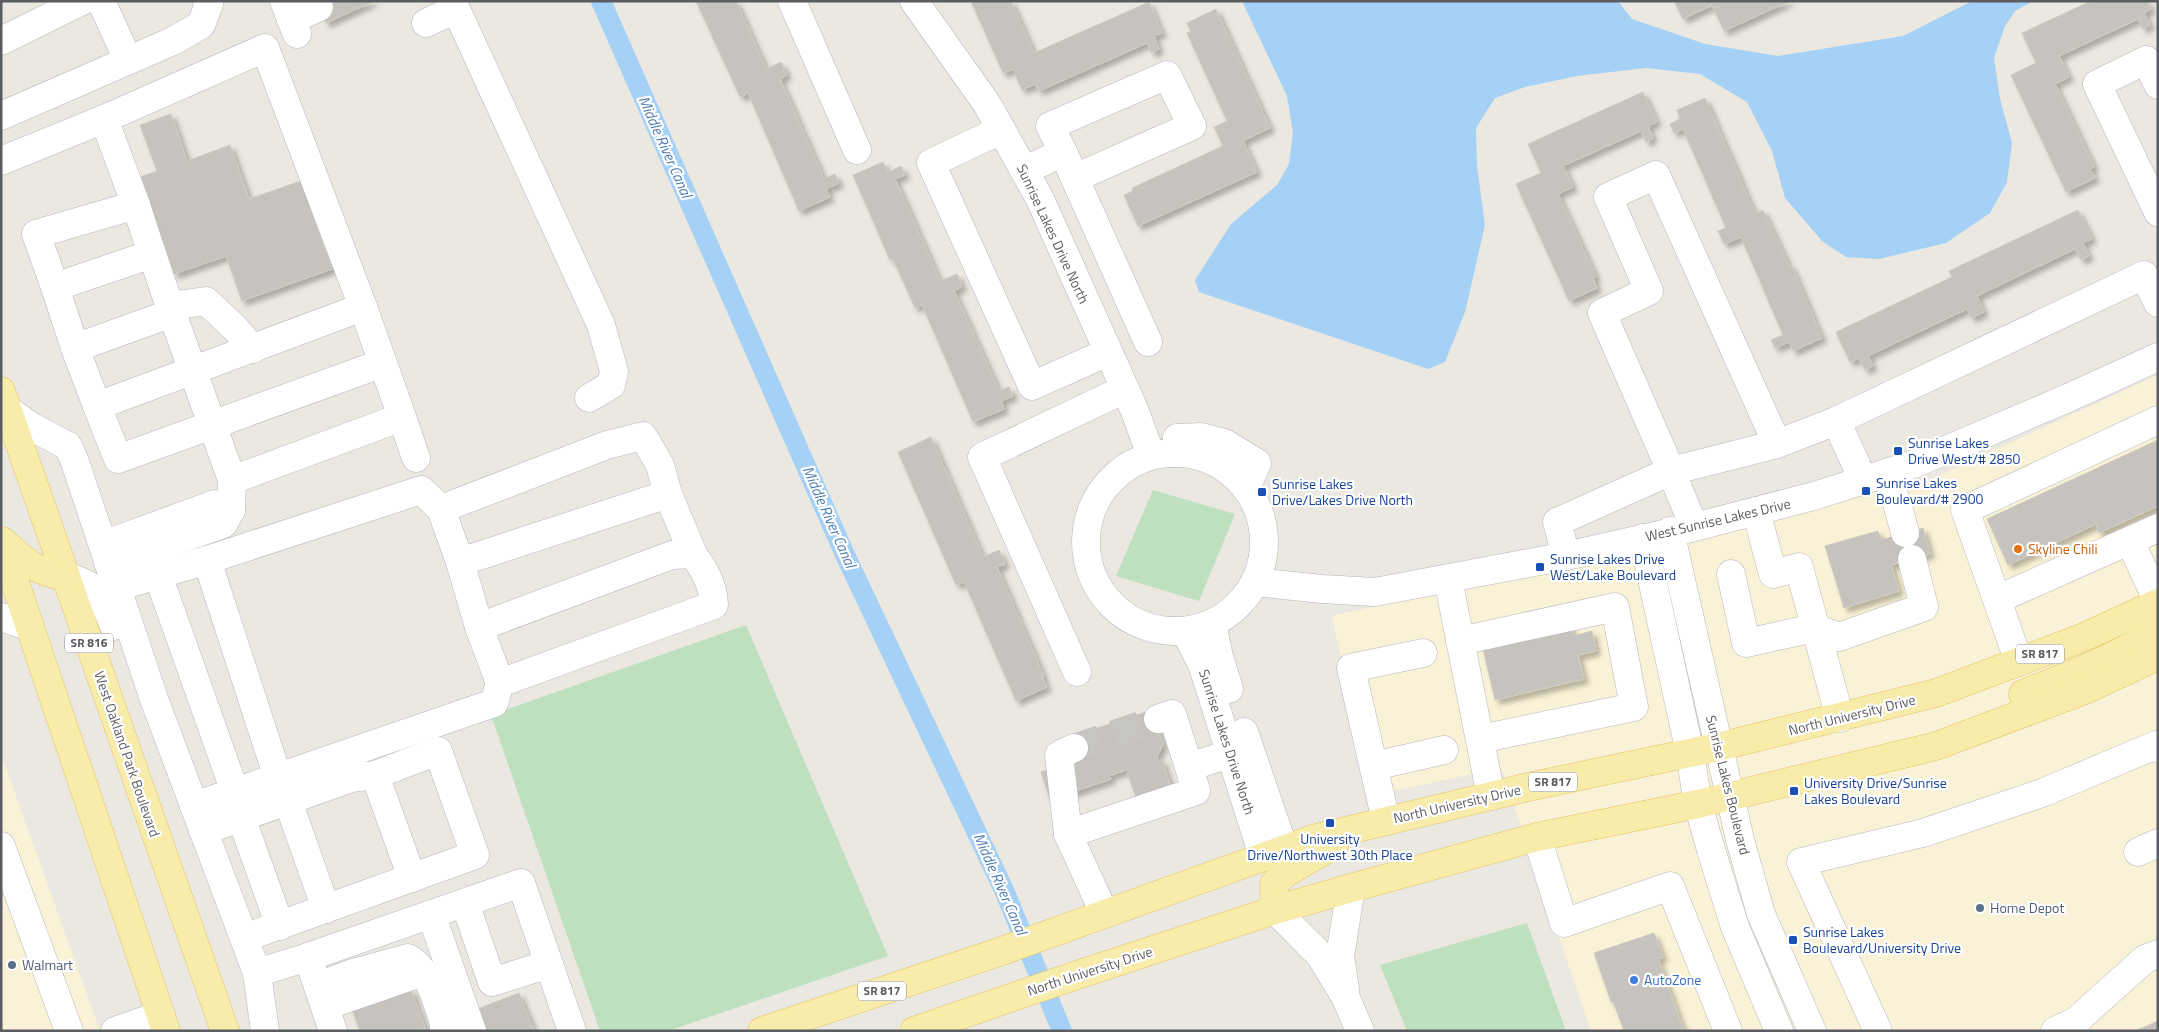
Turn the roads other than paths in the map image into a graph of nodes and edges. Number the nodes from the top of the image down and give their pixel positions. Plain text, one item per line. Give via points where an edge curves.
1 (82, 1) edge
2 (101, 1) edge
3 (207, 1) edge
4 (792, 1) edge
5 (914, 1) edge
6 (455, 5) edge
7 (319, 7) dead end
8 (291, 18) edge
9 (426, 24) dead end
10 (1, 42) edge
11 (128, 60) junction
12 (2158, 85) edge
13 (4, 109) edge
14 (104, 120) junction
15 (1001, 130) junction
16 (857, 150) dead end
17 (1063, 152) junction
18 (1, 161) edge
19 (1024, 171) junction
20 (1075, 178) junction
21 (136, 205) junction
22 (2158, 212) edge
23 (152, 254) junction
24 (2151, 271) edge
25 (55, 287) junction
26 (2158, 303) edge
27 (363, 308) junction
28 (171, 309) junction
29 (1148, 342) dead end
30 (75, 348) junction
31 (253, 348) junction
32 (1108, 352) junction
33 (2158, 357) edge
34 (383, 363) junction
35 (192, 371) junction
36 (1125, 389) junction
37 (589, 398) dead end
38 (4, 400) edge
39 (97, 406) junction
40 (402, 417) junction
41 (2158, 420) edge
42 (1836, 421) junction
43 (213, 425) junction
44 (1777, 444) junction
45 (1157, 454) junction
46 (416, 458) dead end
47 (1671, 471) junction
48 (1886, 473) junction
49 (232, 480) junction
50 (1860, 482) junction
51 (668, 494) junction
52 (441, 509) junction
53 (1756, 511) junction
54 (2158, 528) edge
55 (1681, 530) junction
56 (1905, 533) dead end
57 (1643, 538) junction
58 (1, 540) edge
59 (2130, 541) junction
60 (693, 554) junction
61 (1566, 556) junction
62 (1912, 559) dead end
63 (207, 560) junction
64 (460, 562) junction
65 (109, 565) junction
66 (1731, 574) dead end
67 (158, 575) junction
68 (66, 577) junction
69 (1448, 579) junction
70 (1255, 582) junction
71 (1998, 599) junction
72 (2158, 603) edge
73 (1, 617) edge
74 (1212, 623) junction
75 (30, 627) junction
76 (479, 627) junction
77 (1814, 628) junction
78 (2158, 629) edge
79 (1185, 631) junction
80 (1460, 641) junction
81 (1423, 653) dead end
82 (2158, 656) edge
83 (2019, 662) junction
84 (1077, 672) dead end
85 (500, 683) junction
86 (1840, 718) junction
87 (1158, 719) tunnel mouth
88 (1961, 737) junction
89 (1480, 739) junction
90 (1074, 748) tunnel mouth
91 (1718, 748) junction
92 (2158, 749) edge
93 (1444, 750) dead end
94 (1232, 753) junction
95 (1690, 753) junction
96 (1374, 766) junction
97 (1189, 767) junction
98 (375, 775) junction
99 (283, 790) junction
100 (1491, 796) junction
101 (1729, 797) junction
102 (1698, 804) junction
103 (238, 805) junction
104 (198, 816) junction
105 (1376, 824) junction
106 (1068, 834) junction
107 (1537, 837) junction
108 (1, 846) edge
109 (1274, 852) junction
110 (412, 878) junction
111 (1351, 888) junction
112 (465, 903) junction
113 (326, 909) junction
114 (1275, 910) junction
115 (1104, 913) junction
116 (432, 914) junction
117 (280, 926) junction
118 (244, 938) junction
119 (2158, 954) edge
120 (308, 957) junction
121 (549, 964) junction
122 (257, 973) junction
123 (1346, 998) junction
124 (325, 1008) edge
125 (813, 1022) edge
126 (164, 1023) edge
127 (948, 1024) edge
128 (2070, 1028) edge
129 (69, 1031) edge
130 (115, 1031) edge
131 (225, 1031) edge
132 (264, 1031) edge
133 (444, 1031) edge
134 (472, 1031) edge
135 (572, 1031) edge
136 (762, 1031) edge
137 (914, 1031) edge
138 (1360, 1031) edge
139 (1728, 1031) edge
140 (1779, 1031) edge
141 (1812, 1031) edge
142 (1878, 1031) edge

1 - 10 street
2 - 11 street
3 - 11 street via 201,25
4 - 16 street
5 - 15 street, Sunrise Lakes Drive North via 987,104
6 - 9 street
6 - 37 street via 601,325 614,371 611,385
7 - 8 street
11 - 13 street
12 - 22 street via 2146,60 2097,84
14 - 18 street
14 - 21 street
14 - 27 street via 265,48
15 - 19 street, Sunrise Lakes Drive North
15 - 32 street via 931,163 1032,386
17 - 19 street
17 - 20 street
17 - 20 street via 1050,126 1167,75 1192,126
19 - 32 street, Sunrise Lakes Drive North via 1040,199
20 - 29 street
21 - 23 street
21 - 25 street via 36,234
23 - 25 street
23 - 28 street
24 - 26 street
24 - 42 street
25 - 30 street
27 - 31 street
27 - 34 street
28 - 30 street
28 - 31 street via 206,301
28 - 35 street
30 - 39 street
31 - 35 street
32 - 36 street, Sunrise Lakes Drive North
33 - 48 street, West Sunrise Lakes Drive via 2051,406
34 - 40 street
34 - 43 street
35 - 39 street
35 - 43 street
36 - 45 street, Sunrise Lakes Drive North
36 - 84 street via 982,457
38 - 65 street via 32,427 68,446
38 - 68 main road, West Oakland Park Boulevard / SR 816
39 - 43 street via 118,459
40 - 46 street
40 - 49 street
41 - 71 street via 1965,510
42 - 44 street
42 - 50 street via 1856,464
43 - 49 street
44 - 47 street
44 - 47 street, Sunrise Lakes Boulevard via 1656,175 1608,197 1649,291 1602,313
45 - 70 street via 1178,452 1204,457 1227,469 1246,488 1258,510 1264,533 1262,558
45 - 79 street via 1131,463 1113,476 1099,494 1089,514 1086,558 1105,598 1122,614 1148,627
47 - 55 street, Sunrise Lakes Boulevard via 1690,517
47 - 61 street via 1557,522
48 - 50 street, West Sunrise Lakes Drive
48 - 56 street
49 - 65 street via 230,510 223,524
50 - 53 street, West Sunrise Lakes Drive
51 - 52 street via 660,465 643,436 607,445
51 - 60 street
51 - 64 street
52 - 63 street via 421,490
52 - 64 street
53 - 55 street, West Sunrise Lakes Drive
53 - 77 street via 1773,574 1799,567
54 - 59 street
55 - 57 street, West Sunrise Lakes Drive
55 - 91 street, Sunrise Lakes Boulevard
57 - 61 street, West Sunrise Lakes Drive
57 - 95 street, Sunrise Lakes Boulevard
58 - 68 main road via 26,563 42,572
58 - 75 main road
59 - 71 street
59 - 72 street
60 - 76 street via 672,555
60 - 85 street via 707,573 714,591 714,605
61 - 69 street, West Sunrise Lakes Drive
62 - 77 street via 1924,607 1839,637
63 - 67 street
63 - 99 street
64 - 76 street
65 - 67 street
65 - 104 street
66 - 77 street via 1746,643
67 - 103 street
68 - 104 street via 82,580 99,593 144,704 177,805
68 - 131 main road, West Oakland Park Boulevard / SR 816
69 - 70 street, West Sunrise Lakes Drive via 1375,592
69 - 80 street
70 - 74 street via 1244,599
71 - 83 street
72 - 83 main road, North University Drive / SR 817
73 - 75 street
74 - 79 street
74 - 109 street, Sunrise Lakes Drive North
75 - 126 main road
76 - 85 street
77 - 86 street
78 - 88 main road via 2111,657 2008,700
79 - 94 street, Sunrise Lakes Drive North via 1202,664
80 - 89 street
80 - 89 street via 1615,607 1634,707
81 - 96 street via 1351,668
82 - 88 main road, North University Drive via 2085,690
83 - 86 main road, North University Drive / SR 817 via 1936,693
85 - 99 street via 494,703
86 - 91 main road, North University Drive / SR 817
87 - 97 street via 1172,714
88 - 101 main road, North University Drive
89 - 100 street
90 - 106 street via 1059,755
91 - 95 main road, North University Drive / SR 817
91 - 101 street, Sunrise Lakes Boulevard
92 - 142 street via 2156,745 2042,793 1923,833 1801,862
93 - 96 street
94 - 97 street
94 - 109 street, Sunrise Lakes Drive North
95 - 100 main road, North University Drive / SR 817
95 - 102 street, Sunrise Lakes Boulevard
96 - 105 street
97 - 106 street via 1196,791
98 - 99 street
98 - 110 street
98 - 110 street via 438,751 475,855
99 - 103 street
99 - 113 street
100 - 105 main road, North University Drive / SR 817
101 - 102 main road, North University Drive
101 - 141 street, Sunrise Lakes Boulevard via 1762,914
102 - 107 main road, North University Drive
102 - 140 street, Sunrise Lakes Boulevard via 1735,927
103 - 104 street
103 - 117 street
104 - 118 street
105 - 109 main road, North University Drive / SR 817
105 - 114 main road via 1284,874 1274,884
106 - 115 street
107 - 111 main road, North University Drive
107 - 139 street via 1564,923 1670,886
108 - 129 street
109 - 115 main road, North University Drive / SR 817
110 - 113 street
111 - 114 main road, North University Drive
111 - 123 street via 1340,956
112 - 116 street
112 - 121 street via 492,982
112 - 121 street via 521,883
113 - 117 street
114 - 123 street via 1320,955
114 - 127 main road, North University Drive via 1017,995
115 - 125 main road, North University Drive / SR 817
116 - 120 street
116 - 134 street
117 - 118 street
118 - 122 street
119 - 128 street via 2145,959
120 - 122 street
120 - 124 street
121 - 135 street
122 - 132 street
123 - 138 street
124 - 133 street via 423,972 444,1023
125 - 136 main road, North University Drive / SR 817
126 - 130 street
127 - 137 main road, North University Drive

